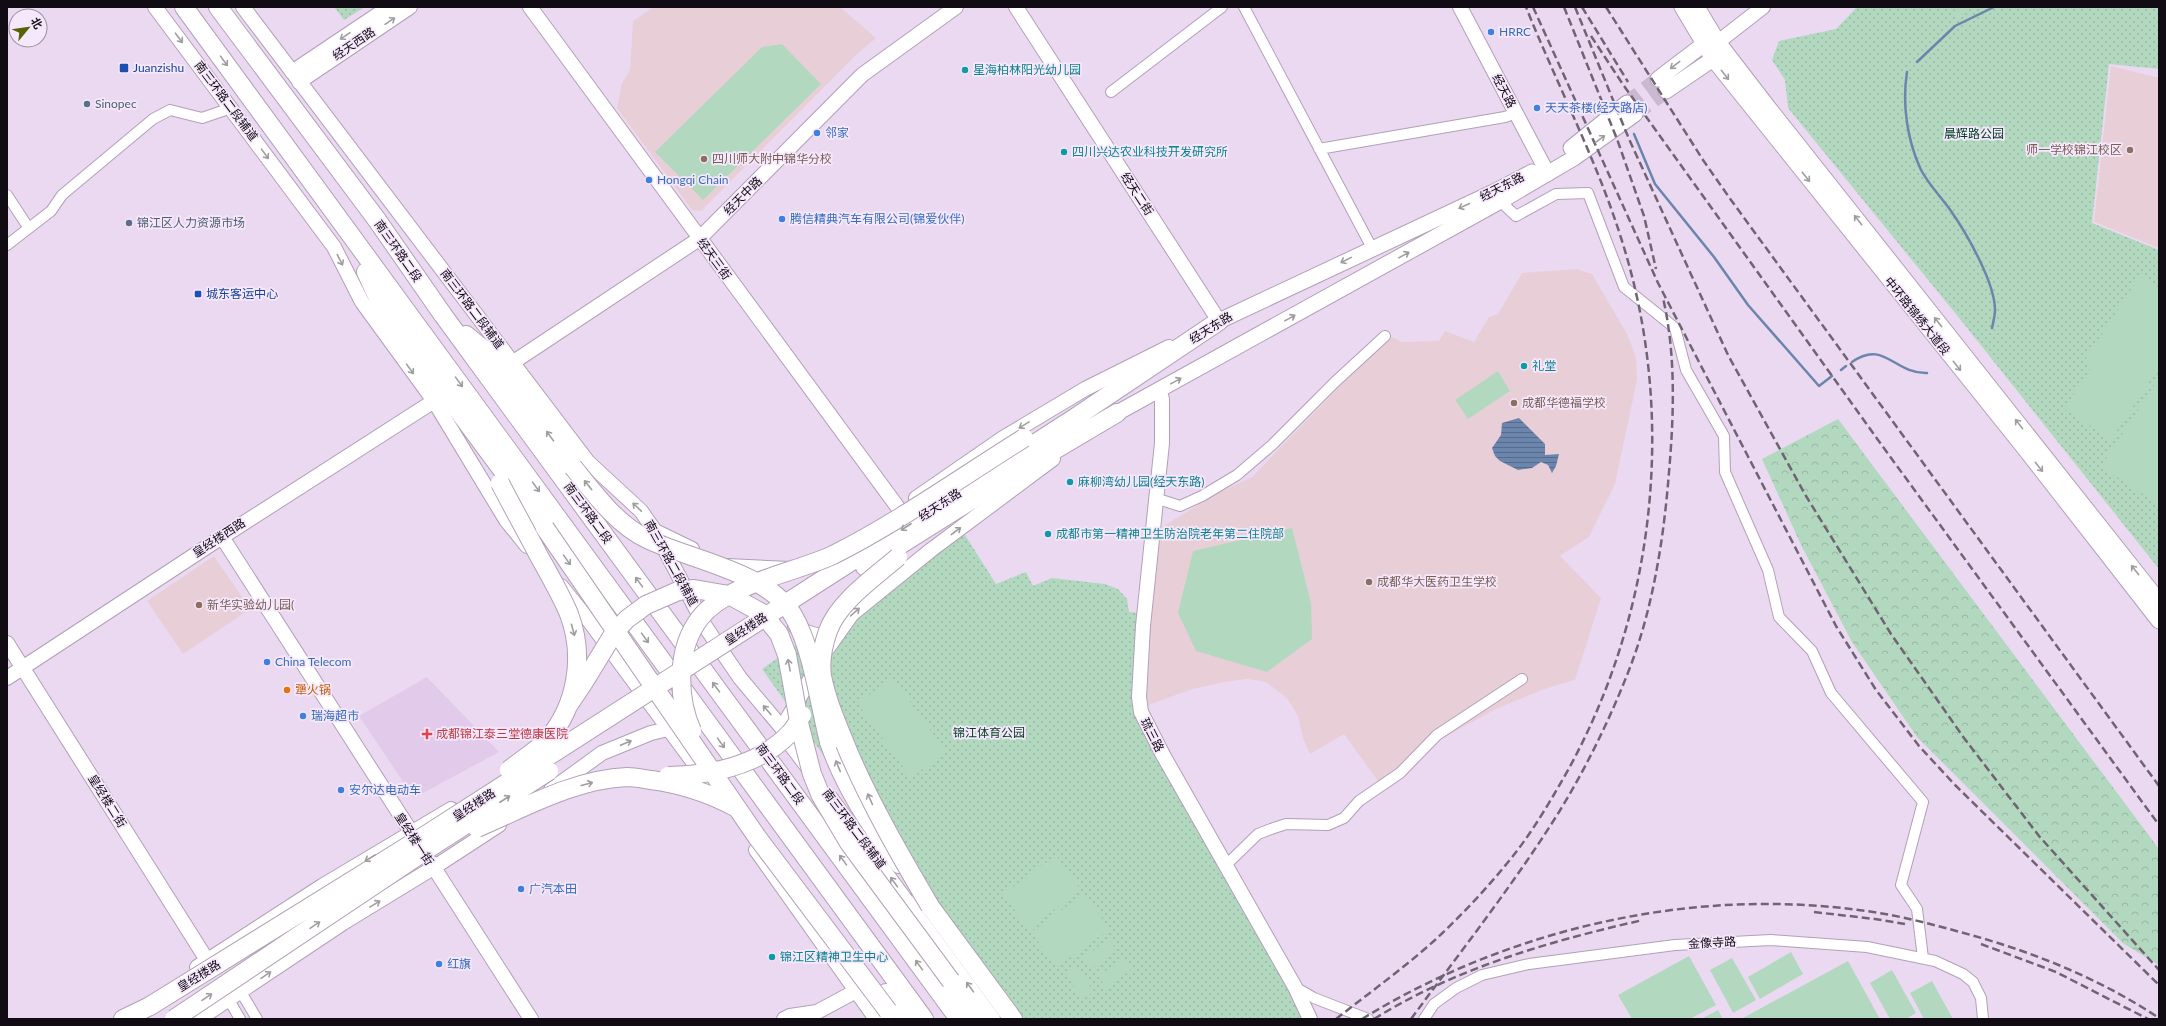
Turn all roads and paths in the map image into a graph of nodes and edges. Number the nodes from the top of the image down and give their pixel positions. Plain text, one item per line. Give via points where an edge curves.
1 (155, 7) edge
2 (184, 7) edge
3 (218, 7) edge
4 (243, 7) edge
5 (389, 7) edge
6 (410, 7) edge
7 (530, 7) edge
8 (956, 7) edge
9 (1016, 7) edge
10 (1222, 7) edge
11 (1244, 7) edge
12 (1460, 7) edge
13 (1682, 7) edge
14 (1697, 7) edge
15 (1763, 7) edge
16 (1711, 43) junction
17 (1713, 59) junction
18 (296, 77) junction
19 (1111, 92) dead end
20 (231, 108) junction
21 (1631, 109) tunnel mouth
22 (1516, 112) junction
23 (1319, 149) junction
24 (1546, 170) junction
25 (307, 173) junction
26 (7, 195) edge
27 (1500, 201) junction
28 (28, 227) junction
29 (699, 239) junction
30 (7, 245) edge
31 (1372, 248) junction
32 (366, 272) junction
33 (443, 315) junction
34 (1219, 321) junction
35 (1386, 336) dead end
36 (439, 354) junction
37 (512, 363) junction
38 (1154, 363) junction
39 (1159, 390) junction
40 (434, 401) junction
41 (1118, 413) junction
42 (506, 483) junction
43 (992, 487) junction
44 (1155, 498) junction
45 (899, 509) junction
46 (655, 531) junction
47 (222, 537) junction
48 (788, 569) junction
49 (2128, 580) junction
50 (816, 592) junction
51 (2159, 601) edge
52 (2159, 621) edge
53 (2159, 631) edge
54 (834, 636) junction
55 (7, 643) edge
56 (23, 668) junction
57 (811, 668) junction
58 (7, 678) edge
59 (1522, 679) dead end
60 (638, 685) junction
61 (568, 706) junction
62 (782, 728) junction
63 (668, 729) junction
64 (704, 760) junction
65 (628, 777) junction
66 (410, 834) junction
67 (432, 839) junction
68 (1226, 865) junction
69 (433, 868) junction
70 (322, 886) junction
71 (930, 906) junction
72 (344, 923) junction
73 (1923, 958) junction
74 (207, 960) junction
75 (1295, 987) junction
76 (241, 992) junction
77 (856, 992) junction
78 (229, 1000) junction
79 (150, 1006) junction
80 (114, 1019) edge
81 (123, 1019) edge
82 (132, 1019) edge
83 (174, 1019) edge
84 (199, 1019) edge
85 (240, 1019) edge
86 (257, 1019) edge
87 (531, 1019) edge
88 (784, 1019) edge
89 (876, 1019) edge
90 (894, 1019) edge
91 (907, 1019) edge
92 (924, 1019) edge
93 (959, 1019) edge
94 (979, 1019) edge
95 (993, 1019) edge
96 (1013, 1019) edge
97 (1310, 1019) edge
98 (1368, 1019) edge
99 (1424, 1019) edge
100 (1983, 1019) edge

1 -> 20 street, 南三环路二段辅道
2 -> 25 highway
3 - 33 highway, 南三环路二段 via 377,220
4 - 18 street, 南三环路二段辅道
5 -> 18 street, 经天西路
18 -> 6 street, 经天西路
7 - 29 street, 经天三街
8 - 29 street, 经天中路 via 862,76
9 - 34 street, 经天二街
10 - 19 street
11 - 23 street
12 - 22 street, 经天路
13 - 16 main road, 中环路锦绣大道段
14 - 16 main road, 中环路锦绣大道段
15 - 16 street
16 - 17 main road
16 -> 17 main road via 1662,85
51 -> 16 main road, 中环路锦绣大道段
17 -> 49 main road, 中环路锦绣大道段
18 - 37 street, 南三环路二段辅道
20 - 28 street via 202,118 170,110 154,119 62,195 51,211
20 -> 40 street, 南三环路二段辅道 via 334,247 362,302
21 - 24 main road, 经天东路
22 - 23 street via 1505,117
22 - 24 street, 经天路
23 - 31 street
24 - 27 main road, 经天东路
24 -> 31 main road, 经天东路
25 - 32 highway via 340,234
25 - 36 highway
26 - 28 street
39 -> 27 main road, 经天东路
27 - 73 street via 1516,216 1556,194 1588,193 1624,287 1675,328 1686,370 1724,436 1725,472 1768,570 1780,617 1812,651 1831,693 1923,802 1901,885 1917,909
28 - 30 street
29 - 37 street, 经天中路
29 - 45 street, 经天三街
31 -> 34 main road, 经天东路
32 - 36 highway via 409,330
32 - 42 highway via 383,309 455,407
57 -> 33 highway, bridge via 806,645 794,616 778,598 749,577 646,538 626,526 597,497 573,467 495,359
93 -> 33 highway, 南三环路二段
34 - 38 highway, 经天东路
34 -> 45 street via 1085,389 1003,438
35 - 44 street via 1237,475 1180,506
36 -> 92 highway
46 -> 37 street, 南三环路二段辅道 via 641,511 588,462
38 -> 50 highway, 经天东路
38 - 64 highway, bridge via 1089,398 832,555 730,595 701,617 686,645 682,685 683,703
39 - 41 main road, 经天东路
39 - 44 street, 琉三路 via 1162,399 1162,443
40 - 47 street, 皇经楼西路
40 - 60 street, 南三环路二段辅道 via 506,520
41 - 43 highway, 经天东路
54 -> 41 street via 852,614 931,550
42 -> 61 highway, bridge via 560,595 575,635 577,665
42 -> 64 highway, bridge
43 - 50 highway, 经天东路
71 -> 43 highway, bridge via 874,807 836,723 822,675 823,648 828,630 837,614 860,589 898,557
44 - 68 street, 琉三路 via 1143,626 1139,697 1141,712
45 - 48 street via 816,565
46 - 48 street via 727,566
62 -> 46 street, 南三环路二段辅道 via 740,678 705,626
47 - 56 street, 皇经楼西路
47 - 66 street, 皇经楼一街
48 - 54 street via 778,589 778,605 791,624 807,634
49 - 52 main road, 中环路锦绣大道段
49 - 53 street
50 - 67 highway, 皇经楼路, bridge
54 - 62 street
55 - 56 street, 皇经楼二街
56 - 58 street, 皇经楼西路
56 - 74 street, 皇经楼二街
57 - 65 highway, bridge via 810,690 805,711 791,733 753,760 727,769 684,776
71 -> 57 highway, bridge via 878,835 838,768
59 - 68 street via 1437,735 1400,773 1359,801 1344,818 1328,824 1286,824 1258,834
60 - 63 street, 南三环路二段辅道
60 - 66 street via 627,698
61 - 67 highway, bridge via 546,740
94 -> 61 highway, bridge via 849,842 821,796 812,774 800,727 787,655 778,634 762,613 730,595 694,589 646,604 614,633
95 -> 62 street, 南三环路二段辅道 via 790,744
69 -> 63 street via 565,781 602,753 651,733
63 - 77 street, 南三环路二段辅道
64 - 90 highway, bridge via 757,837
67 -> 65 highway, bridge via 570,789 605,779
65 - 91 highway, bridge via 678,783 706,792 736,807 761,826
66 - 69 street, 皇经楼一街
66 -> 70 street
67 - 79 highway, 皇经楼路, bridge
83 -> 67 highway, 皇经楼路, bridge
68 - 75 street, 琉三路
72 -> 69 street
69 - 87 street, 皇经楼一街
70 - 72 street via 340,882 354,886 360,896 357,908
70 - 74 street
71 - 96 highway
76 -> 72 street
73 - 99 street, 金像寺路 via 1866,947 1771,940 1675,945 1529,964 1482,975 1456,988 1434,1004
73 - 100 street, 金像寺路 via 1936,961 1963,974 1973,982 1981,998
74 - 80 street
75 - 97 street, 琉三路
75 - 98 street via 1314,998
76 - 78 street
76 - 86 street
77 - 88 street via 817,1012
77 - 89 street, 南三环路二段辅道
78 - 84 street
78 - 85 street
79 - 81 highway
79 - 82 highway, 皇经楼路

